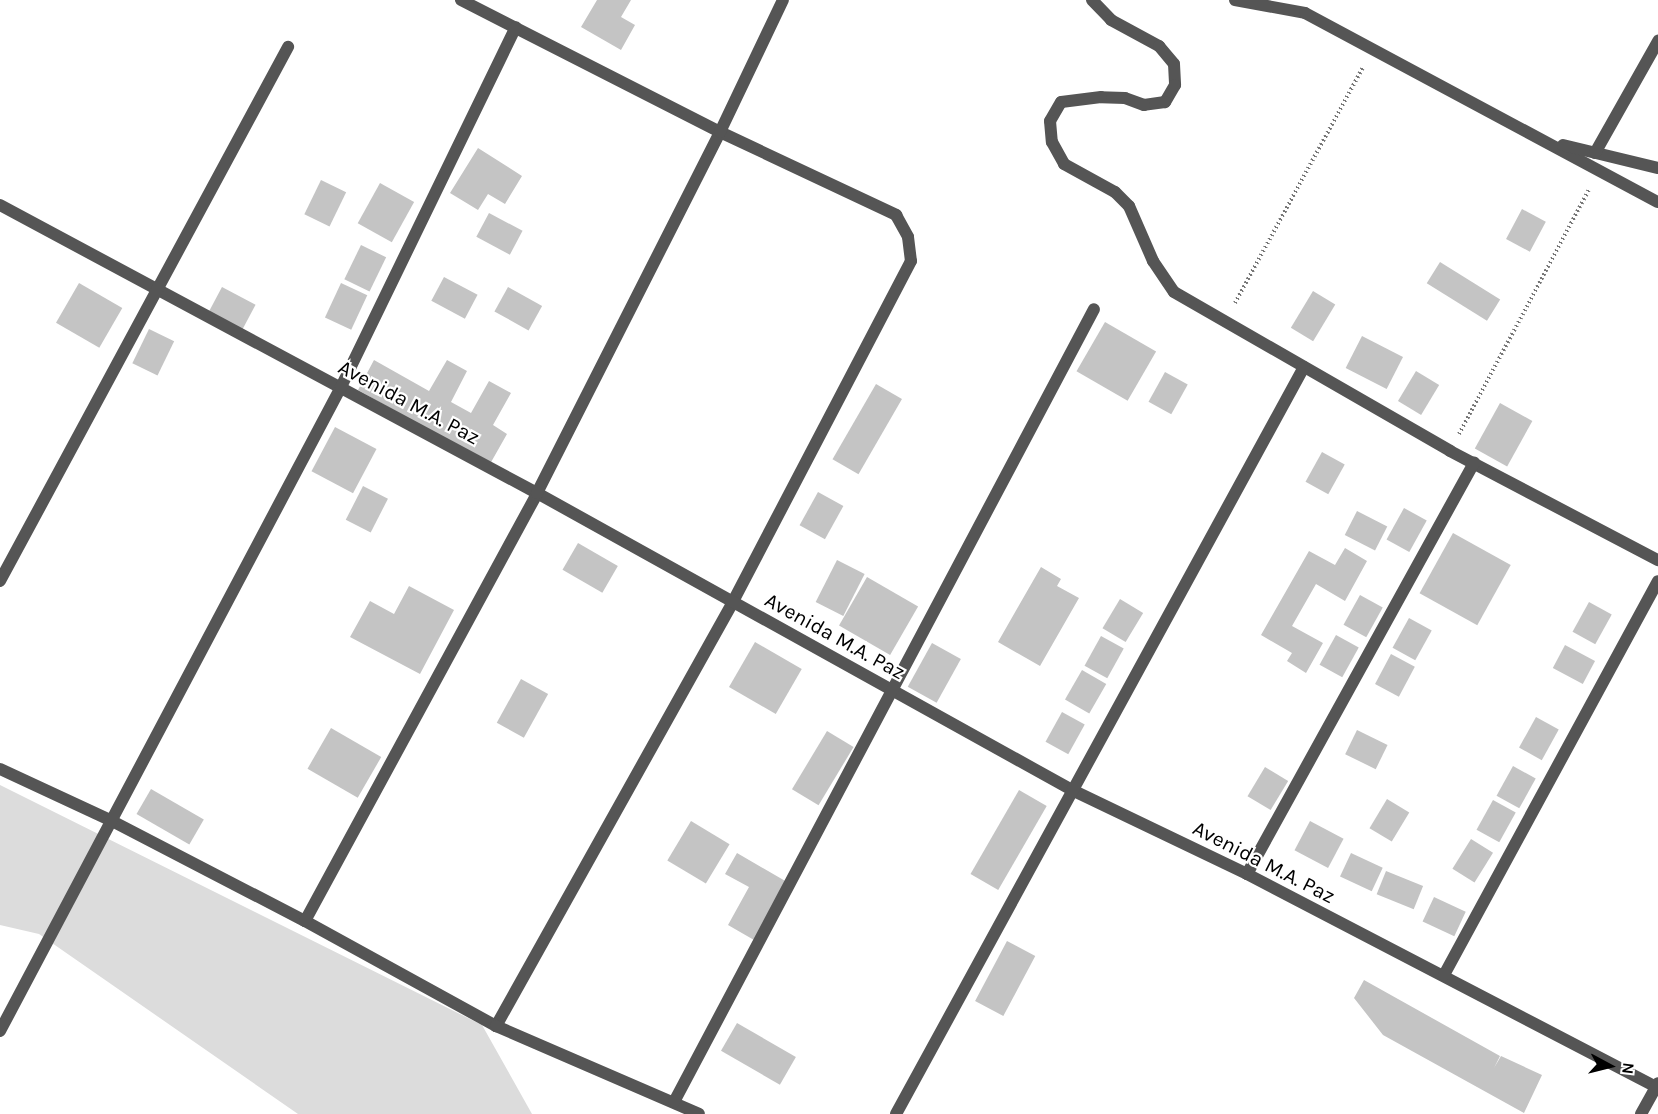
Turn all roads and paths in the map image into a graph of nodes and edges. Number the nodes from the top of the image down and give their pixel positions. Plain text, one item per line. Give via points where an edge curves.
1 (461, 0) edge
2 (783, 0) edge
3 (1092, 0) edge
4 (1235, 0) edge
5 (516, 27) junction
6 (1658, 41) edge
7 (288, 47) dead end
8 (1373, 48) junction
9 (720, 132) junction
10 (1545, 141) junction
11 (1595, 153) junction
12 (1658, 168) edge
13 (1599, 170) junction
14 (1658, 202) edge
15 (0, 205) edge
16 (160, 288) junction
17 (1094, 309) dead end
18 (1225, 322) junction
19 (1304, 367) junction
20 (341, 387) junction
21 (1450, 451) junction
22 (1474, 462) junction
23 (537, 493) junction
24 (1658, 560) edge
25 (0, 581) edge
26 (1658, 581) edge
27 (733, 602) junction
28 (892, 689) junction
29 (0, 769) edge
30 (1072, 790) junction
31 (112, 821) junction
32 (1247, 874) junction
33 (305, 921) junction
34 (1444, 975) junction
35 (495, 1026) junction
36 (0, 1031) edge
37 (1657, 1086) edge
38 (675, 1102) junction
39 (699, 1114) edge
40 (896, 1114) edge
41 (1641, 1114) edge

1 - 5 street
2 - 9 street
3 - 18 street via 1111,20 1159,46 1174,63 1175,85 1165,102 1144,105 1125,98 1101,97 1061,102 1050,121 1052,142 1064,164 1115,192 1129,206 1153,261 1174,292
4 - 8 street via 1305,13
5 - 9 street
5 - 20 street
6 - 11 street
7 - 16 street
8 - 10 street
8 - 18 path
9 - 23 street
9 - 27 street via 896,215 909,237 910,261
10 - 11 street
10 - 13 street
11 - 12 street
13 - 14 street
13 - 21 path
15 - 16 street, Avenida M.A. Paz
16 - 20 street, Avenida M.A. Paz
16 - 25 street
17 - 28 street
18 - 19 street
19 - 21 street
19 - 30 street
20 - 23 street, Avenida M.A. Paz
20 - 31 street
21 - 22 street
22 - 24 street
22 - 32 street
23 - 27 street, Avenida M.A. Paz
23 - 33 street
26 - 34 street
27 - 28 street, Avenida M.A. Paz
27 - 35 street
28 - 30 street, Avenida M.A. Paz
28 - 38 street
29 - 31 street
30 - 32 street, Avenida M.A. Paz
30 - 40 street
31 - 33 street
31 - 36 street
32 - 34 street, Avenida M.A. Paz
33 - 35 street
34 - 37 street, Avenida M.A. Paz
35 - 38 street
37 - 41 street
38 - 39 street

